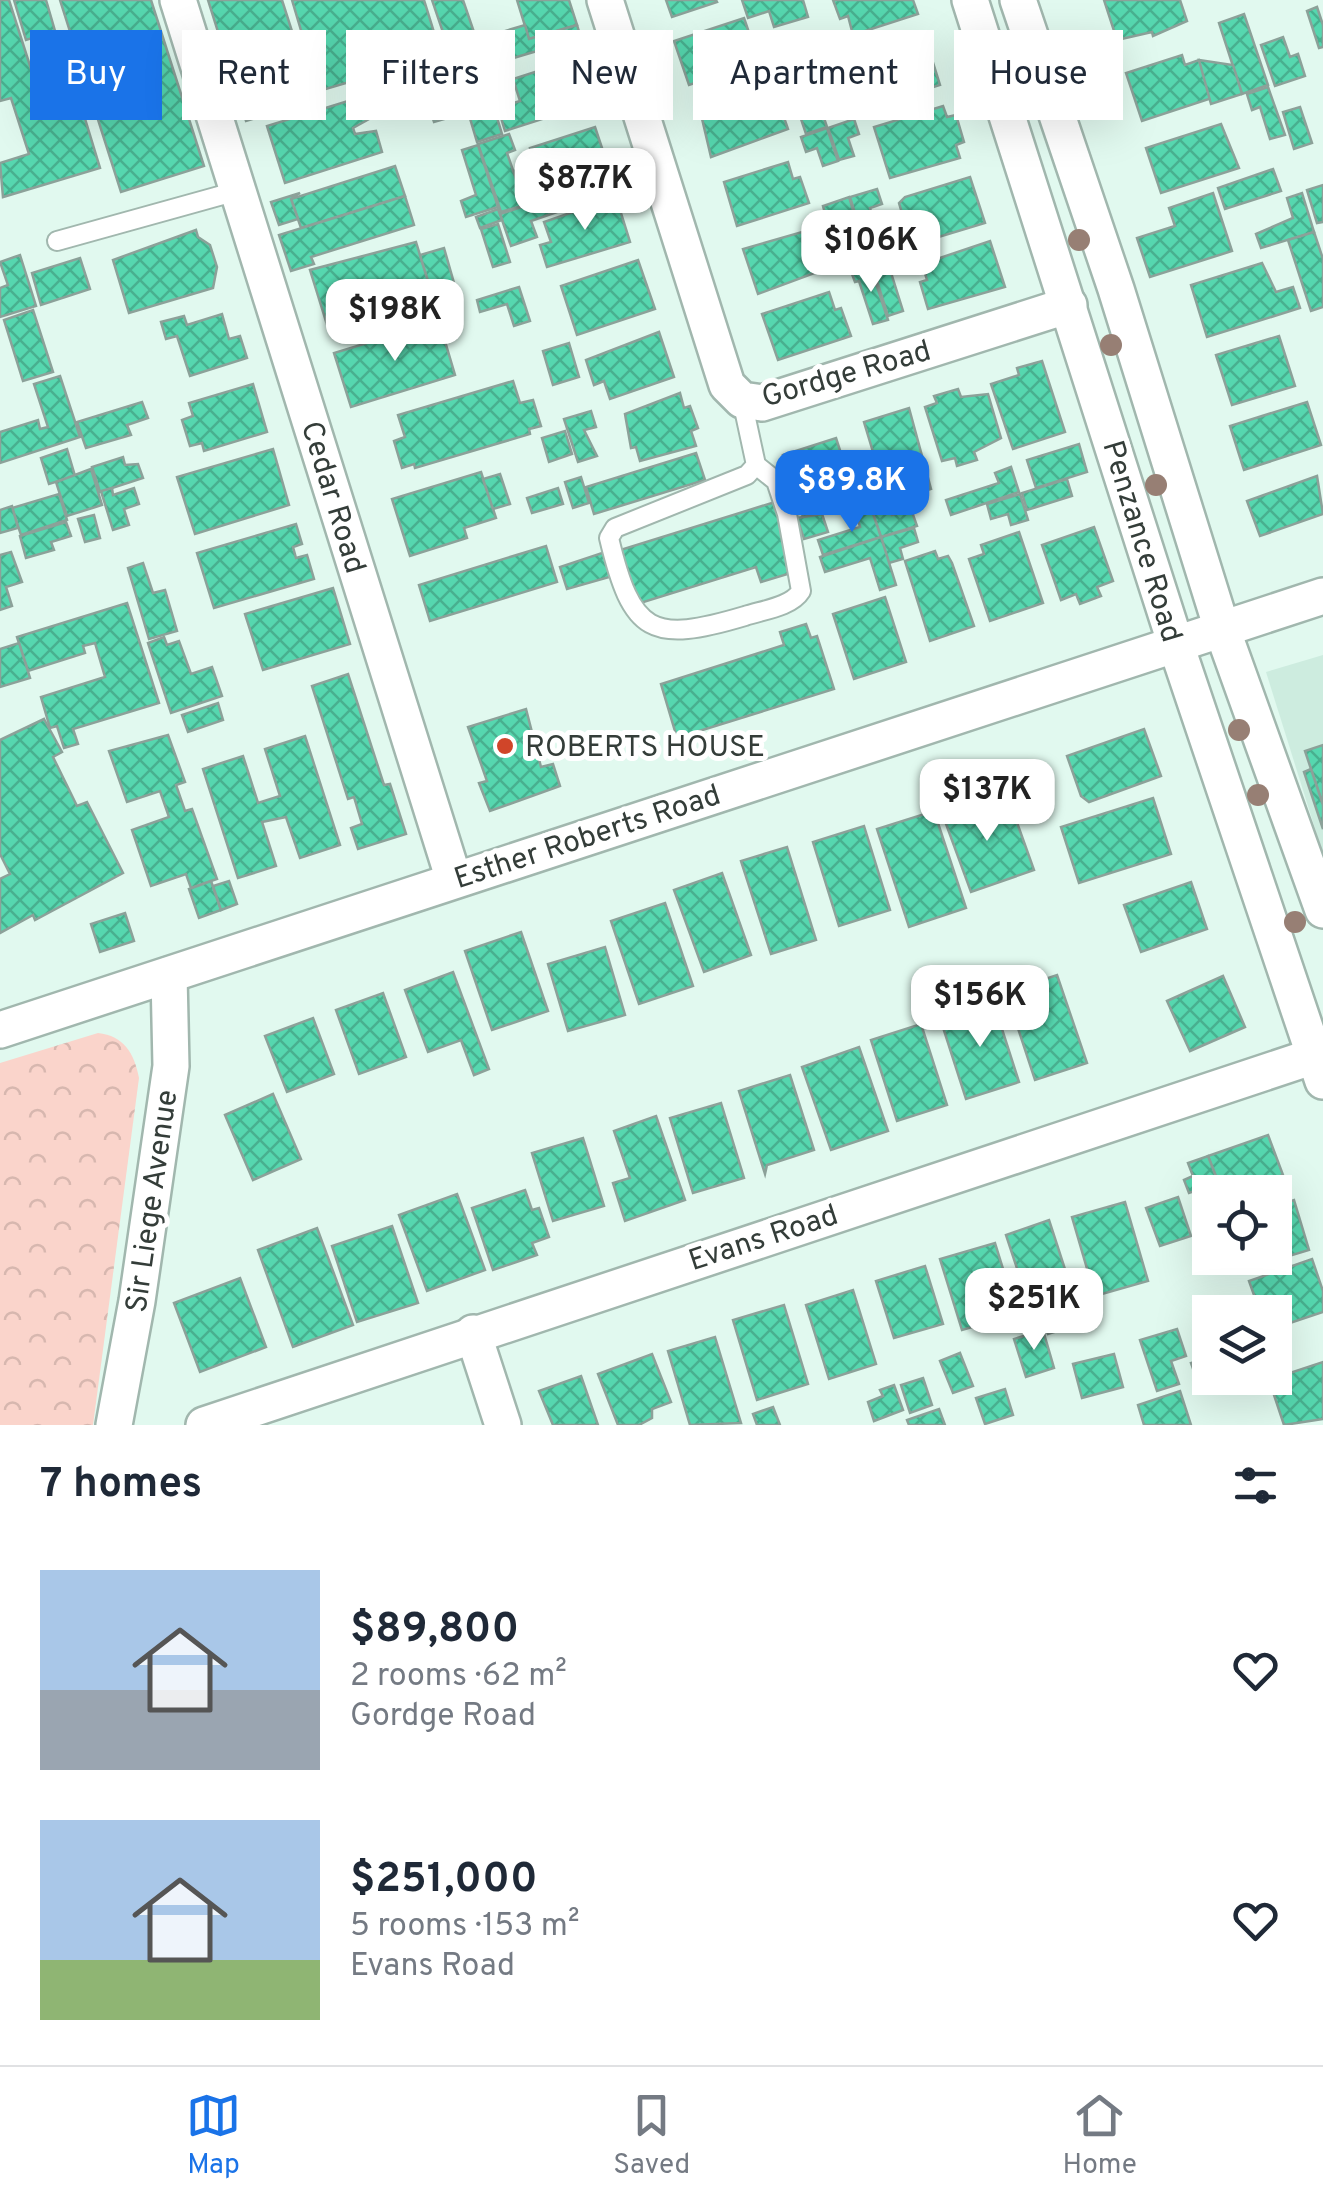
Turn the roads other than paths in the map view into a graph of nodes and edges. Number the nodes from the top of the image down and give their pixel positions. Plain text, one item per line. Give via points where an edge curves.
1 (178, 0) edge
2 (605, 0) edge
3 (970, 0) edge
4 (1018, 0) edge
5 (1070, 162) junction
6 (1026, 172) junction
7 (238, 191) junction
8 (57, 241) dead end
9 (1069, 305) junction
10 (742, 400) junction
11 (756, 465) junction
12 (1323, 596) edge
13 (1222, 630) junction
14 (1175, 642) junction
15 (454, 880) junction
16 (1323, 910) edge
17 (168, 975) junction
18 (0, 1030) edge
19 (1318, 1047) edge
20 (472, 1333) junction
21 (114, 1425) edge
22 (204, 1425) edge
23 (503, 1425) edge

1 - 7 street, Cedar Road
2 - 10 street, Gordge Road via 727,385
3 - 6 street, Penzance Road
4 - 5 street, Penzance Road
5 - 6 street
5 - 13 street, Penzance Road
6 - 9 street, Penzance Road
7 - 8 lane
7 - 15 street, Cedar Road
9 - 10 street, Gordge Road via 762,402
9 - 14 street, Penzance Road
10 - 11 lane
11 - 11 lane via 747,475 615,528 609,538 632,611 648,624 692,632 796,598 802,580 787,514 776,480
12 - 13 street, Esther Roberts Road
13 - 14 street, Esther Roberts Road
13 - 16 street, Penzance Road
14 - 15 street, Esther Roberts Road
14 - 19 street, Penzance Road
15 - 17 street, Esther Roberts Road
17 - 18 street, Esther Roberts Road
17 - 21 street, Sir Liege Avenue via 171,1066
19 - 20 street, Evans Road
20 - 22 street, Evans Road
20 - 23 street

